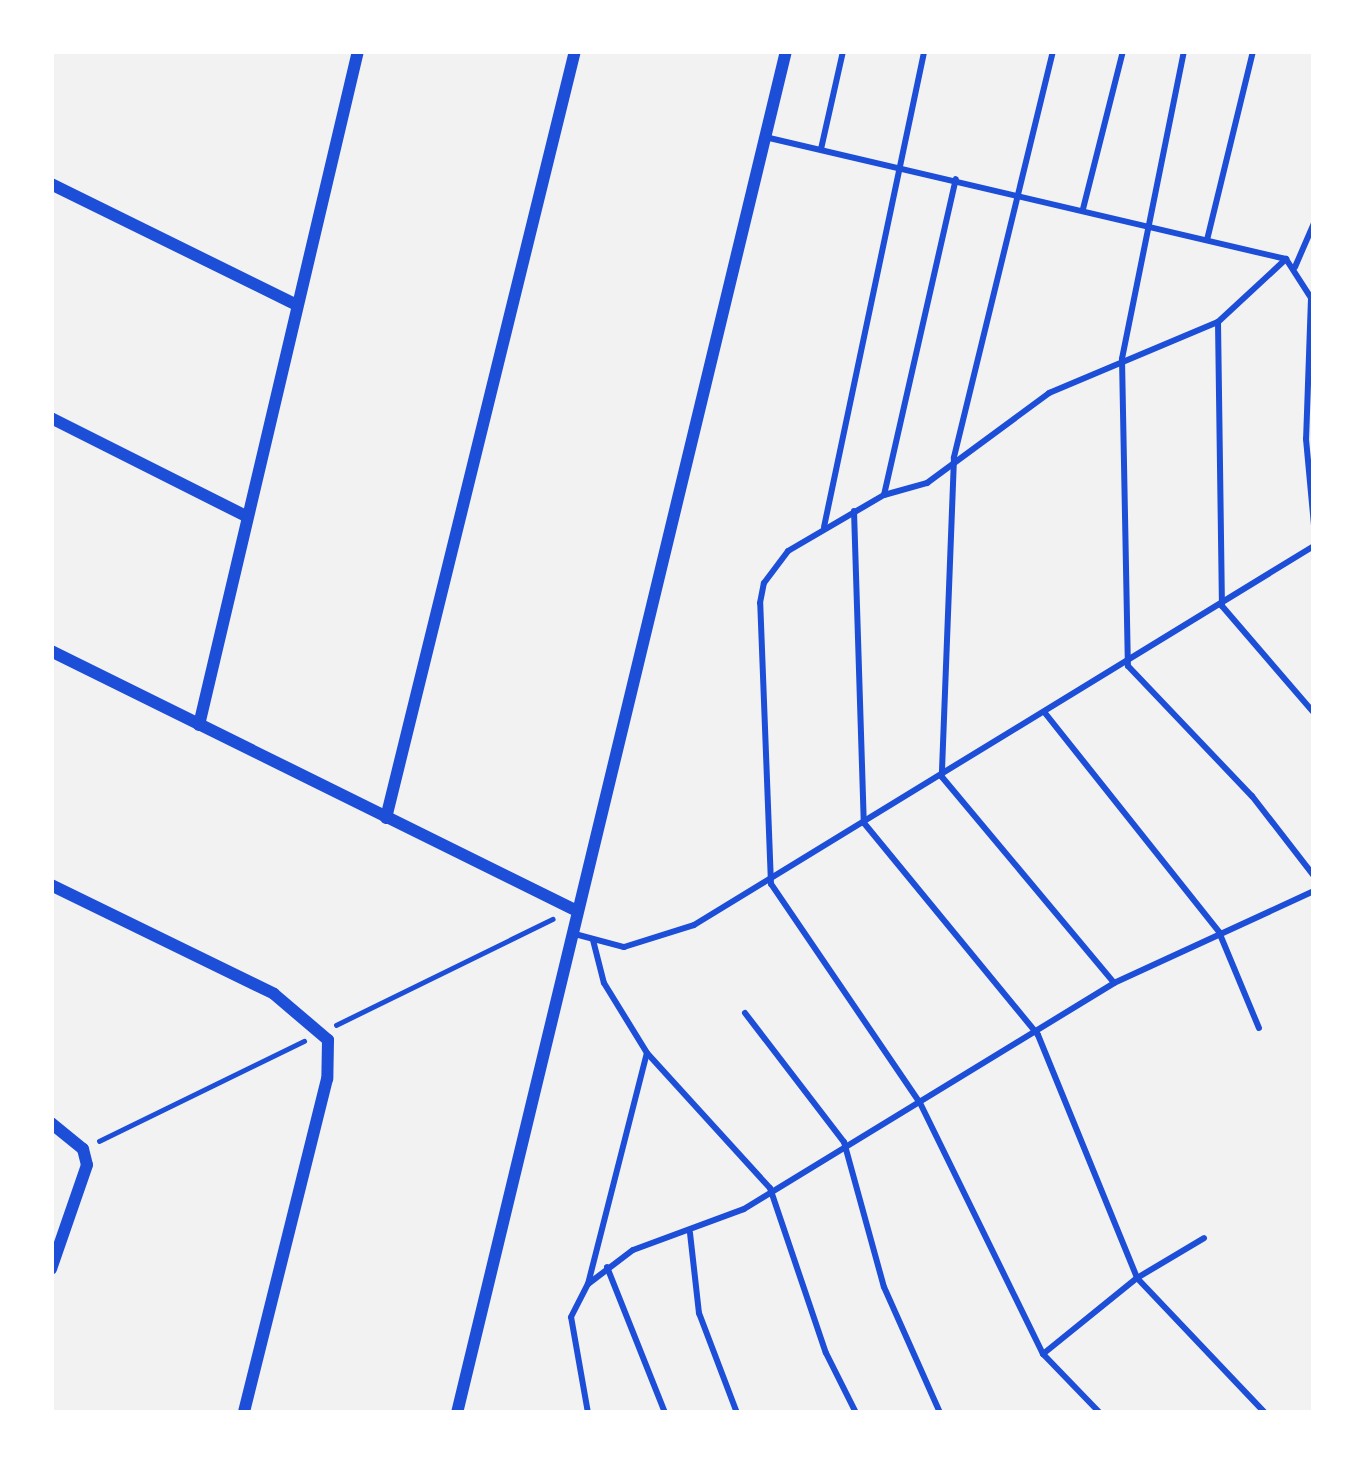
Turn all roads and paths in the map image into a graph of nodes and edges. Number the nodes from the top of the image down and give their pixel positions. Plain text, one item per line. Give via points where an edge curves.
1 (358, 51) edge
2 (575, 51) edge
3 (786, 51) edge
4 (844, 51) edge
5 (924, 51) edge
6 (1053, 51) edge
7 (1123, 51) edge
8 (1184, 51) edge
9 (1253, 51) edge
10 (765, 137) junction
11 (821, 149) junction
12 (897, 165) junction
13 (956, 179) junction
14 (51, 184) edge
15 (1021, 195) junction
16 (1083, 209) junction
17 (1314, 223) edge
18 (1150, 226) junction
19 (1207, 241) junction
20 (1286, 259) junction
21 (1295, 267) junction
22 (295, 304) junction
23 (1218, 322) junction
24 (1123, 359) junction
25 (51, 418) edge
26 (955, 458) junction
27 (884, 495) junction
28 (854, 512) junction
29 (246, 516) junction
30 (1314, 526) edge
31 (824, 527) junction
32 (1314, 546) edge
33 (1222, 606) junction
34 (51, 651) edge
35 (1128, 666) junction
36 (1045, 712) junction
37 (1314, 713) edge
38 (199, 725) junction
39 (942, 777) junction
40 (386, 818) junction
41 (864, 823) junction
42 (1314, 876) edge
43 (771, 884) junction
44 (51, 885) edge
45 (1314, 891) edge
46 (573, 909) junction
47 (568, 932) junction
48 (1219, 932) junction
49 (593, 940) junction
50 (1114, 983) junction
51 (745, 1013) dead end
52 (1259, 1028) dead end
53 (1038, 1035) junction
54 (647, 1053) junction
55 (920, 1103) junction
56 (51, 1123) edge
57 (844, 1142) junction
58 (770, 1189) junction
59 (690, 1233) junction
60 (1204, 1238) dead end
61 (607, 1267) junction
62 (51, 1270) edge
63 (1137, 1277) junction
64 (588, 1284) junction
65 (1043, 1354) junction
66 (244, 1413) edge
67 (457, 1413) edge
68 (588, 1413) edge
69 (665, 1413) edge
70 (736, 1413) edge
71 (856, 1413) edge
72 (940, 1413) edge
73 (1100, 1413) edge
74 (1265, 1413) edge

1 - 22 street
2 - 40 street
3 - 10 street
4 - 11 lane
5 - 12 lane
6 - 15 lane
7 - 16 lane
8 - 18 lane
9 - 19 lane
10 - 11 lane
10 - 46 street
11 - 12 lane
12 - 13 lane
12 - 31 lane
13 - 15 lane
13 - 27 lane
14 - 22 street
15 - 16 lane
15 - 26 lane
16 - 18 lane
17 - 21 lane
18 - 19 lane
18 - 24 lane
19 - 20 lane
20 - 21 lane
20 - 23 lane
21 - 30 lane via 1311,298 1306,439
22 - 29 street
23 - 24 lane
23 - 33 lane
24 - 26 lane via 1049,393
24 - 35 lane
25 - 29 street
26 - 27 lane via 926,483
26 - 39 lane
27 - 28 lane
28 - 31 lane
28 - 41 lane
29 - 38 street
31 - 43 lane via 773,567 760,603
32 - 33 lane
33 - 35 lane
33 - 37 lane
34 - 38 street
35 - 36 lane
35 - 42 lane via 1252,796
36 - 39 lane
36 - 48 lane
38 - 40 street
39 - 41 lane
39 - 50 lane
40 - 46 street
41 - 43 lane
41 - 53 lane
43 - 49 lane via 653,943
43 - 55 lane
44 - 66 street via 274,994 328,1040 327,1078
45 - 48 lane
46 - 47 street
47 - 49 lane
47 - 67 street
48 - 50 lane
48 - 52 lane
49 - 54 lane via 604,983
50 - 53 lane
51 - 57 lane
53 - 55 lane
53 - 63 lane
54 - 58 lane
54 - 64 lane
55 - 57 lane
55 - 65 lane
56 - 62 street via 83,1149 87,1165
57 - 58 lane
57 - 72 lane via 884,1287
58 - 59 lane
58 - 71 lane via 826,1353
59 - 61 lane
59 - 70 lane via 700,1312
60 - 63 lane
61 - 64 lane
61 - 69 lane
63 - 65 lane
63 - 74 lane
64 - 68 lane via 569,1339
65 - 73 lane

